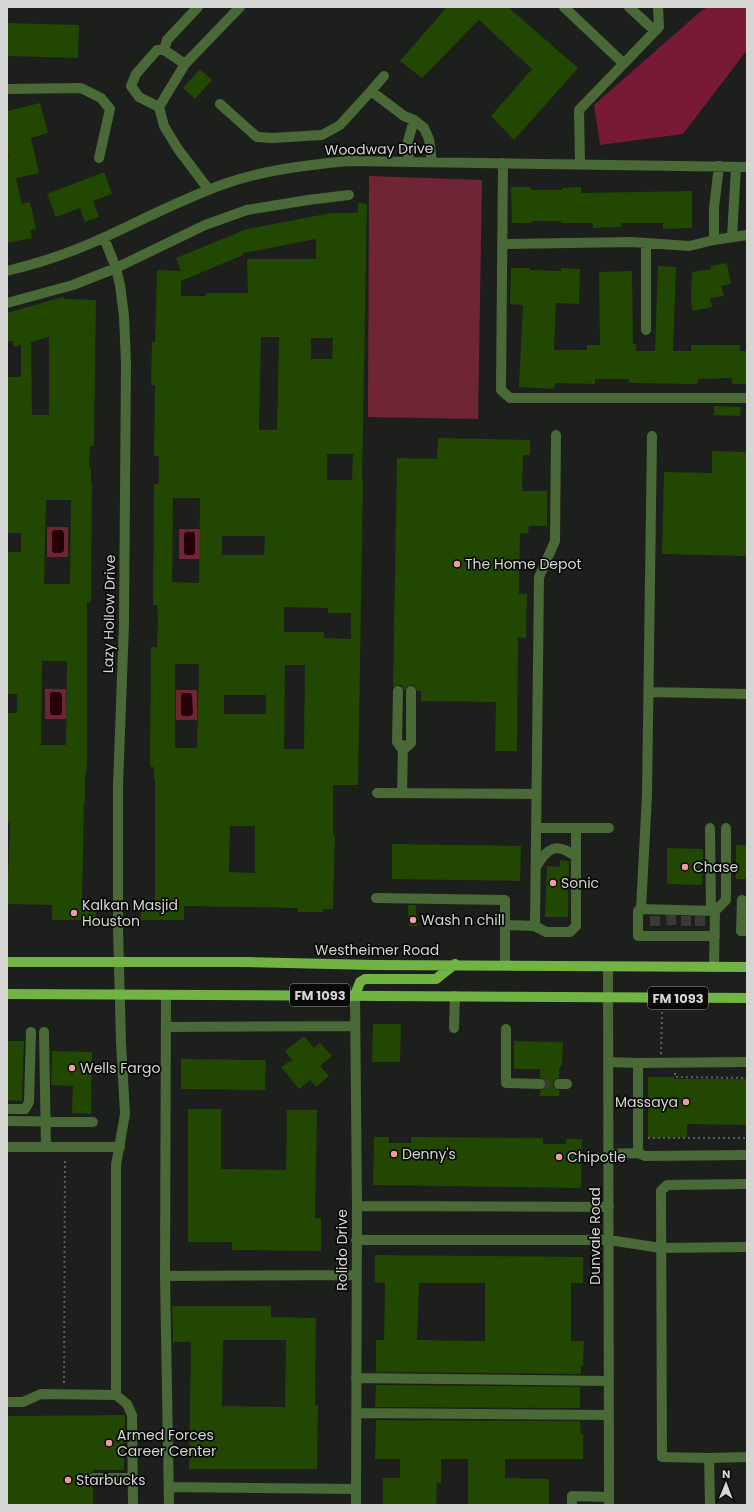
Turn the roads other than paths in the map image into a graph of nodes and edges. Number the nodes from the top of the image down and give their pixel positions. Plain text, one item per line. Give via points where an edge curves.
1 (198, 7) edge
2 (240, 7) edge
3 (629, 7) edge
4 (658, 7) edge
5 (569, 8) edge
6 (655, 31) junction
7 (164, 50) junction
8 (623, 63) junction
9 (185, 64) junction
10 (384, 76) dead end
11 (7, 89) edge
12 (371, 90) junction
13 (220, 104) dead end
14 (159, 107) junction
15 (414, 120) junction
16 (99, 158) dead end
17 (409, 162) junction
18 (432, 162) junction
19 (503, 163) junction
20 (580, 164) junction
21 (719, 166) junction
22 (736, 166) junction
23 (747, 167) edge
24 (209, 190) junction
25 (349, 196) dead end
26 (747, 235) edge
27 (732, 236) junction
28 (104, 238) junction
29 (714, 240) junction
30 (646, 243) junction
31 (503, 244) junction
32 (116, 268) junction
33 (7, 271) edge
34 (7, 303) edge
35 (646, 330) dead end
36 (747, 398) edge
37 (556, 434) dead end
38 (652, 436) dead end
39 (404, 691) dead end
40 (649, 692) junction
41 (747, 694) edge
42 (377, 793) dead end
43 (402, 793) junction
44 (536, 794) junction
45 (536, 828) junction
46 (576, 828) junction
47 (610, 828) dead end
48 (710, 828) dead end
49 (726, 828) dead end
50 (576, 857) junction
51 (535, 869) junction
52 (376, 898) dead end
53 (726, 900) junction
54 (744, 900) edge
55 (641, 909) junction
56 (713, 911) junction
57 (505, 925) junction
58 (534, 926) junction
59 (747, 931) edge
60 (715, 936) junction
61 (7, 962) edge
62 (120, 962) junction
63 (455, 964) junction
64 (505, 965) junction
65 (608, 967) junction
66 (714, 967) junction
67 (747, 967) edge
68 (7, 994) edge
69 (120, 994) junction
70 (166, 995) junction
71 (355, 995) junction
72 (455, 996) junction
73 (608, 998) junction
74 (747, 998) edge
75 (355, 1026) junction
76 (166, 1027) junction
77 (454, 1028) dead end
78 (506, 1029) dead end
79 (31, 1032) dead end
80 (44, 1032) dead end
81 (608, 1062) junction
82 (747, 1062) edge
83 (638, 1063) junction
84 (540, 1084) tunnel mouth
85 (7, 1109) edge
86 (7, 1121) edge
87 (45, 1121) junction
88 (93, 1122) dead end
89 (7, 1147) edge
90 (46, 1147) junction
91 (120, 1147) junction
92 (638, 1153) junction
93 (608, 1154) junction
94 (747, 1155) edge
95 (747, 1184) edge
96 (356, 1206) junction
97 (609, 1207) junction
98 (356, 1240) junction
99 (609, 1240) junction
100 (747, 1247) edge
101 (661, 1248) junction
102 (356, 1275) junction
103 (165, 1276) junction
104 (356, 1378) junction
105 (609, 1382) junction
106 (116, 1395) junction
107 (7, 1402) edge
108 (357, 1413) junction
109 (609, 1415) junction
110 (747, 1457) edge
111 (709, 1458) junction
112 (93, 1478) dead end
113 (132, 1478) junction
114 (170, 1486) junction
115 (356, 1489) junction
116 (609, 1501) edge
117 (133, 1505) edge
118 (170, 1505) edge
119 (356, 1505) edge
120 (572, 1505) edge
121 (710, 1505) edge

1 - 7 street via 167,40
2 - 9 street
3 - 6 street
4 - 6 street via 659,27
5 - 8 street
6 - 8 street
7 - 9 street
7 - 14 street via 157,50 136,74 131,86 139,97
8 - 20 street via 579,110
9 - 14 street
10 - 12 street
11 - 16 street via 81,88 101,98 110,110
12 - 13 street via 340,125 322,135 257,137
12 - 15 street via 404,116
14 - 24 street via 164,126
15 - 17 street via 408,141
15 - 18 street via 424,128 429,139
17 - 18 street, Woodway Drive
17 - 24 street, Woodway Drive via 349,161 282,168
18 - 19 street, Woodway Drive
19 - 20 street, Woodway Drive
19 - 31 street
20 - 21 street, Woodway Drive
21 - 22 street, Woodway Drive
21 - 29 street via 714,208
22 - 23 street, Woodway Drive
22 - 27 street
24 - 28 street, Woodway Drive via 167,207
25 - 32 street via 247,210 205,225
26 - 27 street
27 - 29 street
28 - 32 street, Lazy Hollow Drive
28 - 33 street, Woodway Drive via 61,256
29 - 30 street via 689,246
30 - 31 street
30 - 35 street
31 - 36 street via 501,390 510,398
32 - 34 street via 73,285
32 - 62 street, Lazy Hollow Drive via 124,316 126,363 124,623 118,786
37 - 44 street via 555,541 539,577
38 - 40 street
39 - 43 street
40 - 41 street
40 - 55 street
42 - 43 street
43 - 44 street
44 - 45 street
45 - 46 street
45 - 51 street
46 - 47 street
46 - 50 street
48 - 56 street
49 - 53 street
50 - 51 street via 568,850 550,849 542,855
50 - 58 street via 576,926 570,932 546,932
51 - 58 street
52 - 57 street via 505,900
53 - 54 street
53 - 56 street
54 - 59 street via 741,931
55 - 56 street via 655,913
55 - 60 street via 638,911 638,936 655,933 700,933
56 - 60 street
57 - 58 street
57 - 64 street
60 - 66 street
61 - 62 main road, Westheimer Road / FM 1093
62 - 63 main road, Westheimer Road / FM 1093
62 - 69 street, Lazy Hollow Drive
63 - 64 main road, Westheimer Road / FM 1093
63 - 71 main road via 436,979 365,979 360,982
64 - 65 main road, Westheimer Road / FM 1093
65 - 66 main road, Westheimer Road / FM 1093
65 - 73 street, Dunvale Road
66 - 67 main road, Westheimer Road / FM 1093
68 - 69 main road, FM 1093
69 - 70 main road, FM 1093
69 - 91 street, Lazy Hollow Drive via 125,1114
70 - 71 main road, FM 1093
70 - 76 street
71 - 72 main road, FM 1093
71 - 75 street, Rolido Drive
72 - 73 main road, FM 1093
72 - 77 street
73 - 74 main road, FM 1093
73 - 81 street, Dunvale Road
75 - 76 street
75 - 96 street, Rolido Drive
76 - 103 street
78 - 84 street via 506,1083
79 - 85 street via 29,1102 25,1109
80 - 87 street
81 - 83 street
81 - 93 street, Dunvale Road
82 - 83 street
83 - 92 street
86 - 87 street
87 - 88 street
87 - 90 street
89 - 90 street
90 - 91 street
91 - 106 street, Lazy Hollow Drive via 116,1165
92 - 93 street
92 - 94 street via 645,1156
93 - 97 street, Dunvale Road
95 - 101 street via 667,1184 661,1191
96 - 97 street
96 - 98 street, Rolido Drive
97 - 99 street, Dunvale Road
98 - 99 street
98 - 102 street, Rolido Drive
99 - 101 street
99 - 105 street, Dunvale Road
100 - 101 street
101 - 111 street via 662,1457
102 - 103 street
102 - 104 street, Rolido Drive
103 - 114 street
104 - 105 street
104 - 108 street, Rolido Drive
105 - 109 street, Dunvale Road
106 - 107 street via 41,1394 23,1402
106 - 113 street via 127,1404 132,1415
108 - 109 street
108 - 115 street, Rolido Drive
109 - 116 street, Dunvale Road
110 - 111 street
111 - 121 street
112 - 113 street
113 - 117 street
114 - 115 street
114 - 118 street
115 - 119 street, Rolido Drive
116 - 120 street via 572,1496

